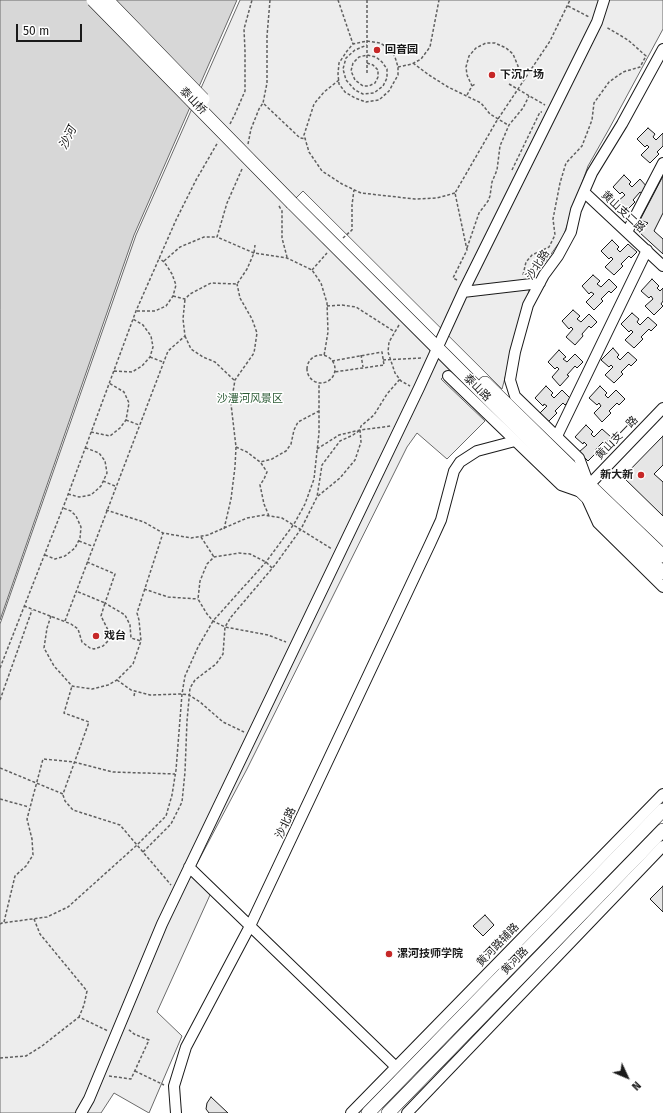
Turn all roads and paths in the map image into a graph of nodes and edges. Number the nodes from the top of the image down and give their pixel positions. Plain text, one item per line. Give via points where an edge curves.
1 (93, 0) edge
2 (107, 0) edge
3 (252, 0) edge
4 (270, 0) edge
5 (338, 0) edge
6 (367, 0) edge
7 (439, 0) edge
8 (570, 0) edge
9 (604, 0) edge
10 (568, 6) junction
11 (597, 22) junction
12 (367, 41) junction
13 (353, 44) junction
14 (367, 45) junction
15 (663, 49) edge
16 (367, 55) junction
17 (367, 63) junction
18 (413, 63) junction
19 (398, 67) junction
20 (367, 72) dead end
21 (339, 80) junction
22 (524, 80) junction
23 (475, 84) dead end
24 (509, 84) dead end
25 (472, 86) junction
26 (518, 90) junction
27 (467, 95) junction
28 (529, 96) junction
29 (263, 103) junction
30 (554, 108) junction
31 (498, 119) junction
32 (509, 125) junction
33 (228, 126) dead end
34 (221, 138) dead end
35 (306, 139) junction
36 (248, 144) dead end
37 (663, 163) edge
38 (243, 166) dead end
39 (354, 190) junction
40 (584, 192) junction
41 (455, 193) junction
42 (295, 200) junction
43 (277, 202) dead end
44 (627, 232) junction
45 (217, 237) junction
46 (341, 241) junction
47 (255, 245) dead end
48 (467, 250) junction
49 (647, 250) junction
50 (254, 253) junction
51 (326, 254) dead end
52 (159, 258) junction
53 (287, 258) junction
54 (164, 262) junction
55 (663, 266) edge
56 (312, 270) junction
57 (458, 281) dead end
58 (540, 283) junction
59 (237, 284) junction
60 (522, 285) junction
61 (463, 292) junction
62 (173, 296) junction
63 (185, 299) junction
64 (327, 306) junction
65 (136, 311) junction
66 (133, 319) junction
67 (399, 325) dead end
68 (395, 332) junction
69 (185, 336) junction
70 (437, 349) junction
71 (361, 355) junction
72 (324, 356) junction
73 (150, 357) junction
74 (384, 360) junction
75 (390, 360) junction
76 (332, 361) junction
77 (164, 362) junction
78 (363, 368) junction
79 (114, 371) junction
80 (334, 372) junction
81 (448, 376) dead end
82 (400, 379) junction
83 (235, 380) junction
84 (109, 383) junction
85 (319, 383) junction
86 (417, 390) junction
87 (663, 408) edge
88 (319, 411) junction
89 (126, 420) junction
90 (401, 424) junction
91 (139, 425) junction
92 (360, 430) junction
93 (91, 432) junction
94 (557, 436) junction
95 (515, 441) junction
96 (236, 447) junction
97 (86, 448) junction
98 (318, 449) junction
99 (260, 462) junction
100 (103, 481) junction
101 (115, 486) junction
102 (585, 492) junction
103 (68, 494) junction
104 (317, 497) junction
105 (63, 508) junction
106 (106, 510) junction
107 (269, 516) junction
108 (294, 524) junction
109 (224, 529) junction
110 (301, 529) junction
111 (163, 533) junction
112 (201, 537) junction
113 (79, 541) junction
114 (93, 546) junction
115 (339, 554) junction
116 (45, 555) junction
117 (663, 556) edge
118 (214, 557) junction
119 (87, 562) junction
120 (266, 562) junction
121 (272, 568) junction
122 (663, 573) edge
123 (663, 587) edge
124 (144, 589) junction
125 (76, 591) junction
126 (198, 600) junction
127 (105, 603) junction
128 (24, 606) junction
129 (32, 610) junction
130 (51, 616) junction
131 (65, 621) junction
132 (213, 621) junction
133 (225, 626) junction
134 (141, 641) junction
135 (296, 645) junction
136 (0, 668) edge
137 (118, 680) junction
138 (72, 686) junction
139 (135, 691) junction
140 (182, 694) junction
141 (134, 696) dead end
142 (189, 696) junction
143 (0, 700) edge
144 (252, 735) junction
145 (74, 762) junction
146 (0, 768) edge
147 (175, 774) junction
148 (36, 783) junction
149 (63, 794) junction
150 (663, 794) edge
151 (0, 799) edge
152 (29, 807) junction
153 (663, 810) edge
154 (663, 830) edge
155 (138, 845) junction
156 (663, 846) edge
157 (143, 852) junction
158 (189, 867) junction
159 (177, 892) junction
160 (34, 919) junction
161 (3, 923) junction
162 (0, 924) edge
163 (250, 926) junction
164 (79, 1017) junction
165 (121, 1023) junction
166 (116, 1034) junction
167 (0, 1058) edge
168 (396, 1067) junction
169 (135, 1071) junction
170 (98, 1076) junction
171 (166, 1086) dead end
172 (81, 1113) edge
173 (176, 1113) edge
174 (351, 1113) edge
175 (368, 1113) edge
176 (388, 1113) edge
177 (407, 1113) edge

1 - 42 main road, 泰山桥, bridge
2 - 42 main road, 泰山桥, bridge
3 - 33 path via 244,29 245,91
4 - 29 path via 267,83
5 - 13 path
6 - 12 path
7 - 18 path via 430,47 421,59
8 - 10 path
9 - 11 street
10 - 11 path
10 - 22 path via 550,41
11 - 30 street
11 - 60 path via 628,40 646,56 640,67 623,72 609,82 594,103 592,120 582,146 566,163 562,176 553,219 555,235 549,247 532,255 526,262
12 - 13 path
12 - 14 path
12 - 19 path via 380,43 390,49
13 - 21 path via 339,63
14 - 16 path
14 - 16 path via 350,54 343,69 346,80 363,94 374,93 383,86 387,78 387,69 382,62
15 - 40 street, 沙北路 via 592,173
16 - 17 path
16 - 17 path via 359,56 351,71 355,80 363,86 375,83 378,77 378,70
17 - 20 path
18 - 19 path
18 - 27 path via 448,87
19 - 21 path via 394,83 379,100 366,102 355,98 346,92 339,84
21 - 35 path via 314,104 304,135
22 - 25 path via 518,76 518,66 506,48 495,43 486,43 468,56 466,71
22 - 26 path
23 - 25 path
24 - 26 path
25 - 27 path
26 - 28 path
26 - 31 path
27 - 31 path via 481,103
28 - 30 path
28 - 32 path
29 - 35 path via 300,138
29 - 36 path via 251,129
30 - 61 street
31 - 32 path
31 - 41 path
32 - 48 path via 500,146 490,196 479,213
34 - 52 path via 196,180
35 - 39 path via 309,152 322,171
37 - 44 street
38 - 45 path via 227,203
39 - 41 path via 415,199 437,198
39 - 46 path via 352,230
40 - 44 street, 黄山支二路
40 - 58 street, 沙北路 via 576,210 571,232
41 - 48 path
42 - 46 main road, 泰山路
42 - 70 main road, 泰山路
43 - 53 path via 282,211 282,238
44 - 49 street, 黄山支二路
45 - 50 path
45 - 54 path via 204,236 180,247
46 - 70 main road, 泰山路
47 - 50 path
48 - 57 path via 453,278
49 - 55 street, 黄山支二路
49 - 94 street
50 - 53 path
50 - 59 path via 247,270
51 - 56 path
52 - 54 path
52 - 65 path
53 - 56 path
54 - 62 path via 176,285
56 - 64 path via 321,284
58 - 60 street
58 - 94 street, 沙北路 via 528,305 510,380 515,396
59 - 63 path via 210,284
59 - 83 path via 240,298 257,333 254,353
60 - 61 street
61 - 70 street
62 - 63 path
62 - 65 path via 166,306 155,312
63 - 69 path via 182,319
64 - 68 path via 356,307
64 - 72 path via 328,332
65 - 66 path
66 - 73 path via 151,336 153,347
66 - 79 path
67 - 68 path
68 - 75 path via 389,342
69 - 77 path via 168,351
69 - 83 path via 191,349 215,362
70 - 75 path
70 - 86 street
70 - 102 main road, 泰山路
71 - 74 path via 382,352
71 - 76 path
71 - 78 path
72 - 76 path
72 - 85 path via 312,358 308,364 307,373 312,380
73 - 77 path
73 - 79 path via 132,372
74 - 75 path
74 - 78 path via 384,365
75 - 82 path
76 - 80 path
77 - 91 path
78 - 80 path
79 - 84 path
80 - 85 path via 330,379
81 - 95 street
82 - 86 path
82 - 92 path
83 - 96 path via 231,404
84 - 89 path via 124,392 129,403
84 - 93 path
85 - 88 path
86 - 90 street
87 - 102 street, 黄山支一路
88 - 98 path
88 - 99 path via 298,422 286,451
89 - 91 path
89 - 93 path via 110,436
90 - 92 path
90 - 115 street
91 - 101 path
92 - 98 path via 339,435
92 - 104 path via 361,442 355,460 340,478
92 - 104 path via 340,441 322,466
93 - 97 path
94 - 102 street, 沙北路 via 579,458
95 - 102 street via 561,485
95 - 163 street, 沙北路 via 477,451 460,462 454,471 440,520 430,544
96 - 99 path
96 - 109 path via 231,499
97 - 100 path via 99,453 105,461 107,473
97 - 103 path
98 - 108 path via 314,479
99 - 107 path via 267,472 260,485
100 - 101 path
100 - 103 path via 91,495 79,497
101 - 106 path
102 - 117 main road, 泰山路
102 - 122 main road, 泰山路
102 - 123 street, 沙北路 via 598,523
103 - 105 path
104 - 110 path
105 - 113 path via 76,516 81,527
105 - 116 path
106 - 111 path via 144,522
106 - 114 path
107 - 108 path via 282,518
107 - 109 path via 247,518
108 - 110 path
108 - 120 path
109 - 112 path
110 - 115 path
110 - 121 path
111 - 112 path via 191,538
111 - 124 path
112 - 118 path
113 - 114 path
113 - 116 path via 65,556 55,559
114 - 119 path
115 - 135 street
116 - 128 path
118 - 120 path via 250,554
118 - 126 path via 200,581
119 - 125 path
119 - 127 path via 115,574
120 - 121 path
120 - 132 path
121 - 133 path
124 - 126 path via 168,597
124 - 134 path via 137,613
125 - 127 path
125 - 131 path
126 - 132 path
127 - 131 path via 101,616 109,632 108,641 103,646 90,648 82,642 78,629
127 - 134 path via 125,615 130,625 131,638
128 - 129 path
128 - 136 path
129 - 130 path
129 - 143 path
130 - 131 path
130 - 138 path via 44,648 54,666
132 - 133 path
132 - 140 path via 185,676
133 - 135 path via 268,635
133 - 142 path via 222,654 216,664 195,680
134 - 137 path via 134,664
135 - 144 street
137 - 138 path via 92,689
137 - 139 path
138 - 145 path via 64,713 89,722
139 - 140 path via 150,694
139 - 141 path
140 - 142 path
140 - 147 path
142 - 144 path via 200,702 222,722
142 - 157 path via 182,802 171,824
144 - 158 street
145 - 147 path via 113,772
145 - 148 path via 43,759
145 - 149 path
146 - 148 path
147 - 155 path via 166,816
148 - 149 path
148 - 152 path
149 - 155 path via 72,810 120,826
150 - 168 street, 黄河路辅路
151 - 152 path
152 - 161 path via 27,820 33,855 15,876
153 - 175 main road, 黄河路
154 - 176 main road, 黄河路
155 - 157 path
155 - 160 path via 68,907 47,917
156 - 177 street
157 - 159 path
158 - 159 street
158 - 163 street
159 - 165 street
160 - 161 path
160 - 164 path via 40,934 87,991
161 - 162 path
163 - 168 street
163 - 173 street, 沙北路 via 186,1047 174,1086
164 - 166 path
164 - 167 path via 26,1056
165 - 166 street
165 - 169 path via 134,1034 149,1040
166 - 170 street
168 - 174 street, 黄河路辅路
169 - 170 path via 131,1079
169 - 171 path
170 - 172 street

